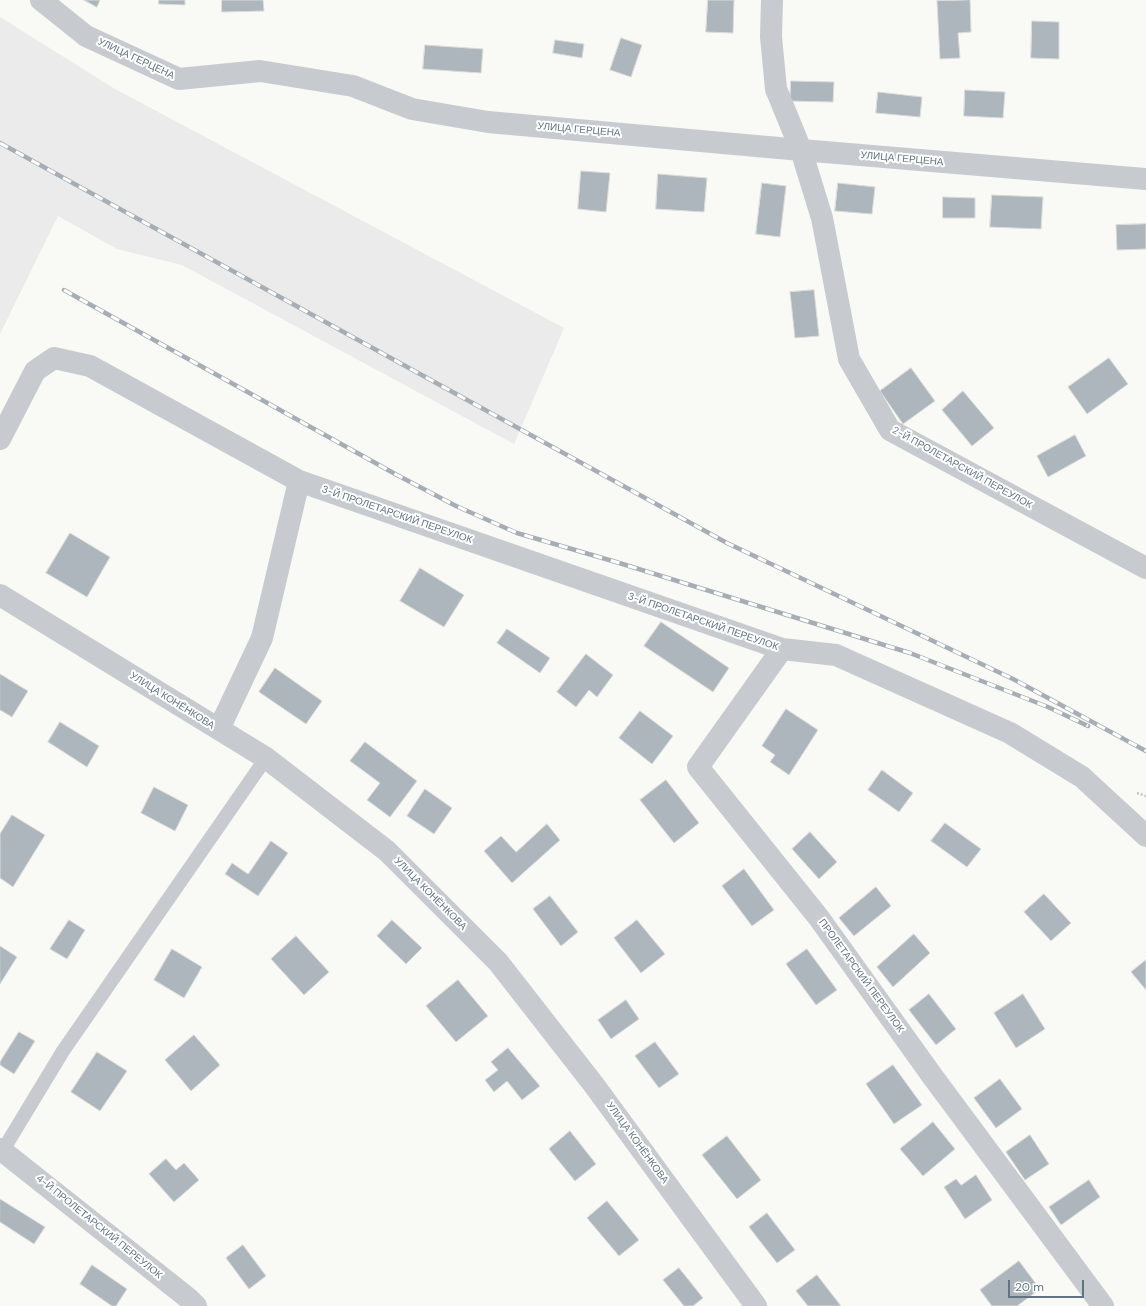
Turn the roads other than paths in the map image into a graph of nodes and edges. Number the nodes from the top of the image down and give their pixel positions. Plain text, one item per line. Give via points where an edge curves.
1 (41, 0) edge
2 (772, 0) edge
3 (801, 150) junction
4 (1146, 179) edge
5 (0, 439) edge
6 (299, 481) junction
7 (1146, 568) edge
8 (0, 595) edge
9 (782, 649) junction
10 (219, 729) junction
11 (266, 758) junction
12 (1146, 836) edge
13 (2, 1149) edge
14 (196, 1306) edge
15 (756, 1306) edge
16 (1103, 1306) edge

1 - 3 street, УЛИЦА ГЕРЦЕНА via 86,36 179,79 260,71 353,86 412,110 488,122
2 - 3 street, 2-Й ПРОЛЕТАРСКИЙ ПЕРЕУЛОК via 770,37 776,90
3 - 4 street, УЛИЦА ГЕРЦЕНА
3 - 7 street, 2-Й ПРОЛЕТАРСКИЙ ПЕРЕУЛОК via 822,218 849,359 890,430
5 - 6 street, 3-Й ПРОЛЕТАРСКИЙ ПЕРЕУЛОК via 35,371 54,358 90,366
6 - 9 street, 3-Й ПРОЛЕТАРСКИЙ ПЕРЕУЛОК
6 - 10 street via 262,638
8 - 10 street, УЛИЦА КОНЁНКОВА
9 - 12 street, 3-Й ПРОЛЕТАРСКИЙ ПЕРЕУЛОК via 836,655 1010,733 1082,777
9 - 16 street, ПРОЛЕТАРСКИЙ ПЕРЕУЛОК via 698,767 819,918
10 - 11 street, УЛИЦА КОНЁНКОВА
11 - 13 lane via 63,1051
11 - 15 street, УЛИЦА КОНЁНКОВА via 387,851 498,962 594,1085
13 - 14 street, 4-Й ПРОЛЕТАРСКИЙ ПЕРЕУЛОК

